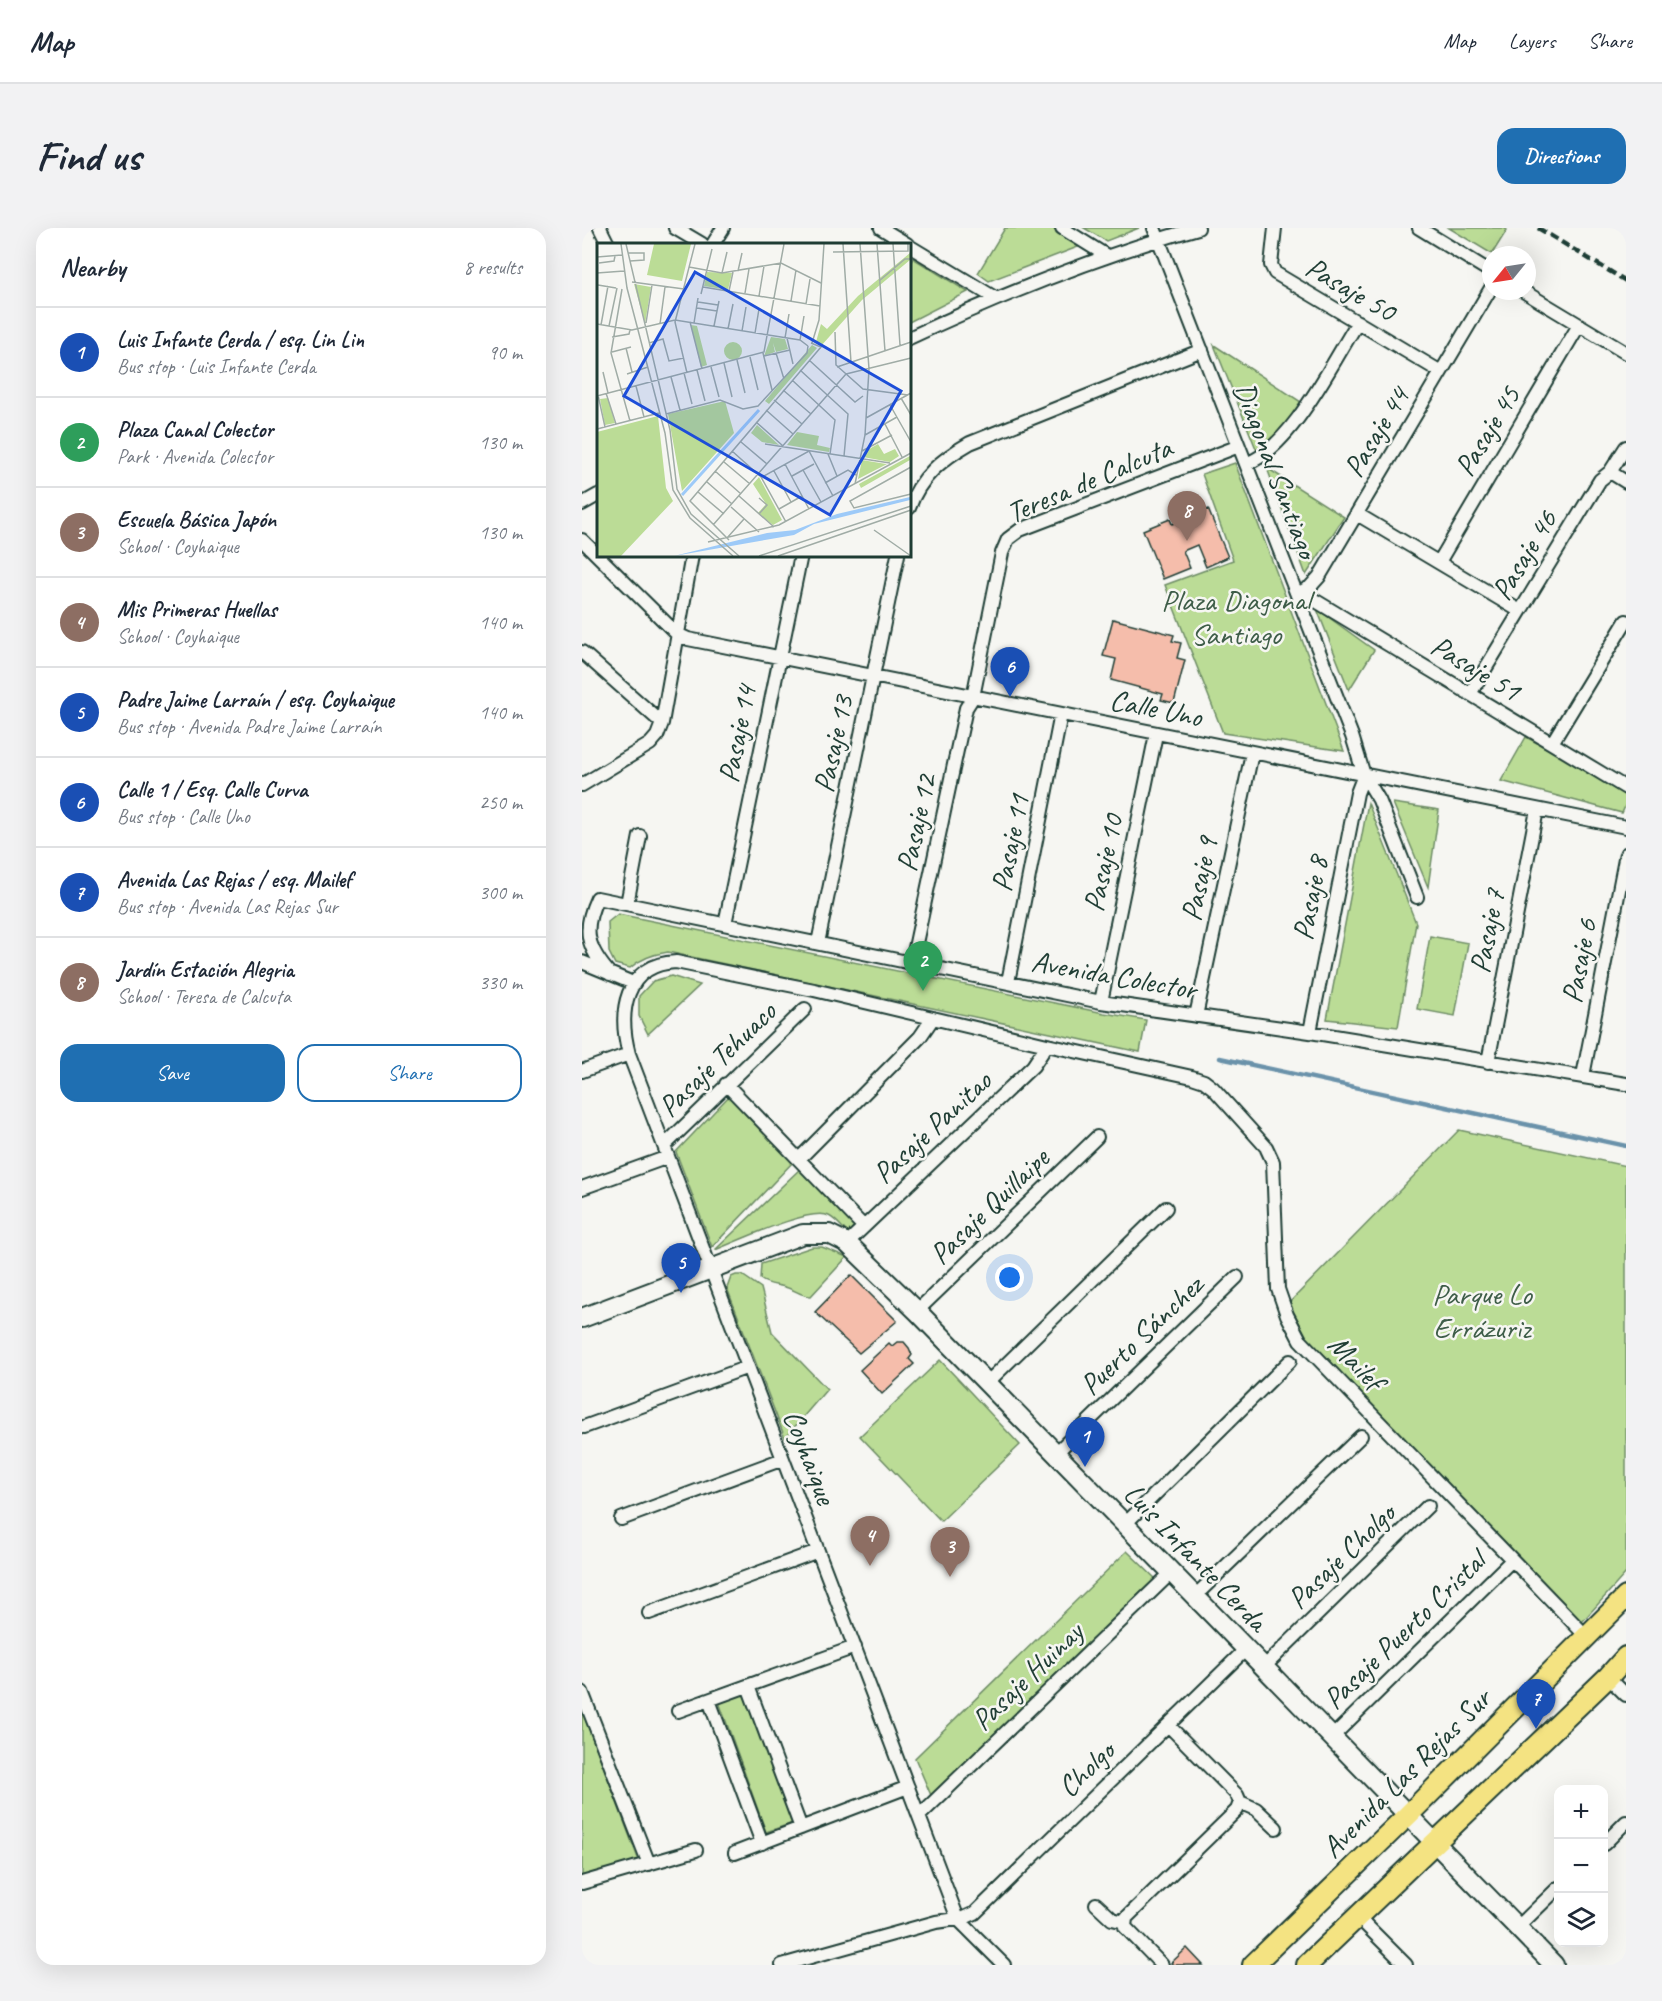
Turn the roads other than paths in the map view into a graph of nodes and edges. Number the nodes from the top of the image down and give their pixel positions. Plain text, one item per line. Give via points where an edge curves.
1 (600, 228) edge
2 (675, 228) edge
3 (723, 228) edge
4 (880, 228) edge
5 (1062, 228) edge
6 (1198, 228) edge
7 (1275, 228) edge
8 (1419, 228) edge
9 (1156, 234) edge
10 (608, 243) edge
11 (700, 243) edge
12 (715, 243) edge
13 (905, 243) edge
14 (910, 246) edge
15 (1107, 256) junction
16 (1482, 266) edge
17 (994, 298) junction
18 (1536, 299) edge
19 (1484, 300) edge
20 (1358, 322) junction
21 (1579, 325) junction
22 (910, 338) edge
23 (1202, 350) junction
24 (1626, 353) edge
25 (1441, 372) junction
26 (1239, 446) junction
27 (1626, 447) edge
28 (1246, 464) junction
29 (1610, 472) junction
30 (1626, 482) edge
31 (597, 496) edge
32 (582, 504) edge
33 (910, 506) edge
34 (1357, 514) junction
35 (582, 540) edge
36 (597, 555) edge
37 (598, 556) edge
38 (692, 556) edge
39 (801, 556) edge
40 (898, 556) edge
41 (1439, 562) junction
42 (1297, 594) junction
43 (1520, 611) junction
44 (1626, 621) edge
45 (677, 634) junction
46 (582, 652) edge
47 (779, 657) junction
48 (873, 676) junction
49 (1470, 694) junction
50 (973, 697) junction
51 (1061, 714) junction
52 (662, 723) junction
53 (1156, 734) junction
54 (1552, 743) junction
55 (1252, 753) junction
56 (1364, 776) junction
57 (582, 785) edge
58 (1626, 788) edge
59 (1537, 810) junction
60 (1626, 827) edge
61 (640, 836) dead end
62 (1626, 854) edge
63 (1417, 897) dead end
64 (627, 904) junction
65 (725, 924) junction
66 (818, 943) junction
67 (582, 962) edge
68 (912, 962) junction
69 (610, 974) junction
70 (1008, 981) junction
71 (633, 983) junction
72 (1101, 1002) junction
73 (805, 1009) dead end
74 (1196, 1016) junction
75 (933, 1017) junction
76 (1310, 1032) junction
77 (1047, 1045) junction
78 (629, 1054) junction
79 (1488, 1062) junction
80 (582, 1071) edge
81 (1583, 1077) junction
82 (726, 1084) junction
83 (1626, 1084) edge
84 (1097, 1137) dead end
85 (666, 1151) junction
86 (799, 1159) junction
87 (582, 1188) edge
88 (1166, 1208) dead end
89 (864, 1227) junction
90 (848, 1242) junction
91 (711, 1270) junction
92 (1237, 1277) dead end
93 (916, 1311) junction
94 (582, 1318) edge
95 (1290, 1361) dead end
96 (748, 1367) junction
97 (987, 1383) junction
98 (584, 1427) dead end
99 (1361, 1436) dead end
100 (1056, 1453) junction
101 (783, 1459) junction
102 (1428, 1506) dead end
103 (621, 1519) dead end
104 (1125, 1524) junction
105 (818, 1551) junction
106 (1512, 1560) junction
107 (1172, 1572) junction
108 (1195, 1596) junction
109 (1626, 1598) edge
110 (649, 1613) dead end
111 (1587, 1636) junction
112 (855, 1647) junction
113 (1246, 1649) junction
114 (1626, 1657) edge
115 (1264, 1667) junction
116 (1608, 1677) junction
117 (748, 1686) junction
118 (582, 1692) edge
119 (1626, 1695) edge
120 (709, 1700) junction
121 (678, 1711) dead end
122 (1168, 1725) junction
123 (1332, 1737) junction
124 (908, 1787) junction
125 (1240, 1802) junction
126 (1408, 1815) junction
127 (919, 1816) junction
128 (1626, 1822) edge
129 (801, 1828) junction
130 (1276, 1828) dead end
131 (1608, 1840) edge
132 (1435, 1842) junction
133 (762, 1843) junction
134 (696, 1850) dead end
135 (735, 1853) dead end
136 (649, 1864) junction
137 (582, 1883) edge
138 (1554, 1892) edge
139 (1096, 1904) dead end
140 (1357, 1916) junction
141 (958, 1919) junction
142 (1125, 1922) junction
143 (1518, 1927) junction
144 (782, 1965) edge
145 (1004, 1965) edge
146 (1162, 1965) edge
147 (1253, 1965) edge
148 (1307, 1965) edge
149 (1406, 1965) edge
150 (1554, 1965) edge

1 - 10 street
2 - 11 street
3 - 12 street
4 - 13 street
5 - 15 street
6 - 9 street
7 - 20 street, Pasaje 50 via 1271,265 1275,273
8 - 16 street
9 - 15 street
9 - 23 street, Diagonal Santiago
14 - 17 street
15 - 17 street
17 - 22 street
18 - 21 street
19 - 25 street, Pasaje 44
20 - 25 street, Pasaje 50
20 - 28 street via 1288,432 1262,457
21 - 24 street
21 - 41 street, Pasaje 45
23 - 26 street, Diagonal Santiago
23 - 33 street via 970,443 931,471
25 - 34 street, Pasaje 44
26 - 28 street, Diagonal Santiago
26 - 50 street, Teresa de Calcuta via 1020,530 1008,539
27 - 29 street, Pasaje 46
28 - 42 street, Diagonal Santiago
29 - 30 street
29 - 43 street, Pasaje 46 via 1600,480
31 - 32 street
34 - 41 street
34 - 42 street, Pasaje 44 via 1319,577
35 - 36 street
37 - 45 street
38 - 45 street
39 - 47 street, Pasaje 14
40 - 48 street, Pasaje 13
41 - 43 street
42 - 49 street, Pasaje 51 via 1316,601
42 - 56 street, Diagonal Santiago
43 - 49 street, Pasaje 46
44 - 54 street
45 - 47 street, Calle Uno
45 - 52 street
46 - 52 street
47 - 48 street, Calle Uno
47 - 65 street, Pasaje 14
48 - 50 street, Calle Uno
48 - 66 street, Pasaje 13
49 - 54 street, Pasaje 51
50 - 51 street, Calle Uno
50 - 68 street, Pasaje 12 via 966,708
51 - 53 street, Calle Uno
51 - 70 street, Pasaje 11
52 - 57 street via 650,744
53 - 55 street, Calle Uno
53 - 72 street, Pasaje 10
54 - 58 street, Pasaje 51
55 - 56 street, Calle Uno
55 - 74 street, Pasaje 9
56 - 59 street, Calle Uno
56 - 63 street, Diagonal Santiago via 1379,800
56 - 76 street, Pasaje 8 via 1357,793
59 - 60 street, Calle Uno
59 - 79 street, Pasaje 7
61 - 64 street
62 - 81 street, Pasaje 6
64 - 65 street, Avenida Colector
64 - 69 street, Avenida Colector via 597,898 591,911 589,939
65 - 66 street, Avenida Colector
66 - 68 street, Avenida Colector
67 - 69 street
68 - 70 street, Avenida Colector
69 - 71 street
70 - 72 street, Avenida Colector
71 - 75 street via 648,969 676,962
71 - 78 street, Coyhaique via 624,1015
72 - 74 street, Avenida Colector
73 - 82 street, Pasaje Tehuaco
74 - 76 street, Avenida Colector
75 - 77 street
75 - 86 street via 920,1037
76 - 79 street, Avenida Colector
77 - 89 street, Pasaje Panitao via 1034,1066
77 - 106 street, Mailef via 1192,1077 1213,1088 1270,1154 1275,1170 1278,1289 1300,1340
78 - 80 street
78 - 85 street, Coyhaique
79 - 81 street, Avenida Colector
81 - 83 street, Avenida Colector
82 - 85 street, Pasaje Tehuaco
82 - 86 street
84 - 93 street, Pasaje Quillaipe
85 - 87 street
85 - 91 street, Coyhaique
86 - 89 street
88 - 97 street
89 - 90 street, Pasaje Panitao
90 - 91 street, Luis Infante Cerda via 829,1234 812,1233
90 - 93 street, Luis Infante Cerda
91 - 94 street, Luis Infante Cerda
91 - 96 street, Coyhaique
92 - 100 street, Puerto Sánchez
93 - 97 street, Luis Infante Cerda
95 - 104 street
96 - 98 street
96 - 101 street, Coyhaique
97 - 100 street, Luis Infante Cerda
99 - 108 street
100 - 104 street, Luis Infante Cerda
101 - 103 street
101 - 105 street, Coyhaique
102 - 115 street, Pasaje Cholgo
104 - 107 street, Luis Infante Cerda
105 - 110 street
105 - 112 street, Coyhaique
106 - 111 street, Mailef
106 - 123 street, Pasaje Puerto Cristal
107 - 108 street, Luis Infante Cerda
107 - 127 street, Pasaje Huinay
108 - 113 street, Luis Infante Cerda
109 - 111 main road, Avenida Las Rejas Sur
111 - 126 main road, Avenida Las Rejas Sur
112 - 117 street
112 - 124 street, Coyhaique
113 - 115 street, Luis Infante Cerda
113 - 122 street, Cholgo
114 - 116 main road
115 - 123 street, Luis Infante Cerda
116 - 119 street
116 - 132 main road
117 - 120 street
117 - 129 street
118 - 136 street
120 - 121 street
120 - 133 street
122 - 125 street
122 - 141 street, Cholgo via 975,1913
123 - 126 street, Luis Infante Cerda
124 - 127 street, Coyhaique
124 - 129 street
125 - 130 street via 1256,1809
125 - 142 street via 1237,1810
126 - 132 street, Luis Infante Cerda
126 - 147 main road, Avenida Las Rejas Sur
127 - 141 street, Coyhaique
128 - 131 street
129 - 133 street
132 - 140 main road
132 - 143 street, Luis Infante Cerda
133 - 135 street
134 - 136 street
136 - 137 street
138 - 143 street
139 - 142 street via 1112,1919
140 - 148 main road
140 - 149 street
141 - 144 street, Cholgo
141 - 145 street, Coyhaique
142 - 146 street
143 - 150 street, Luis Infante Cerda

